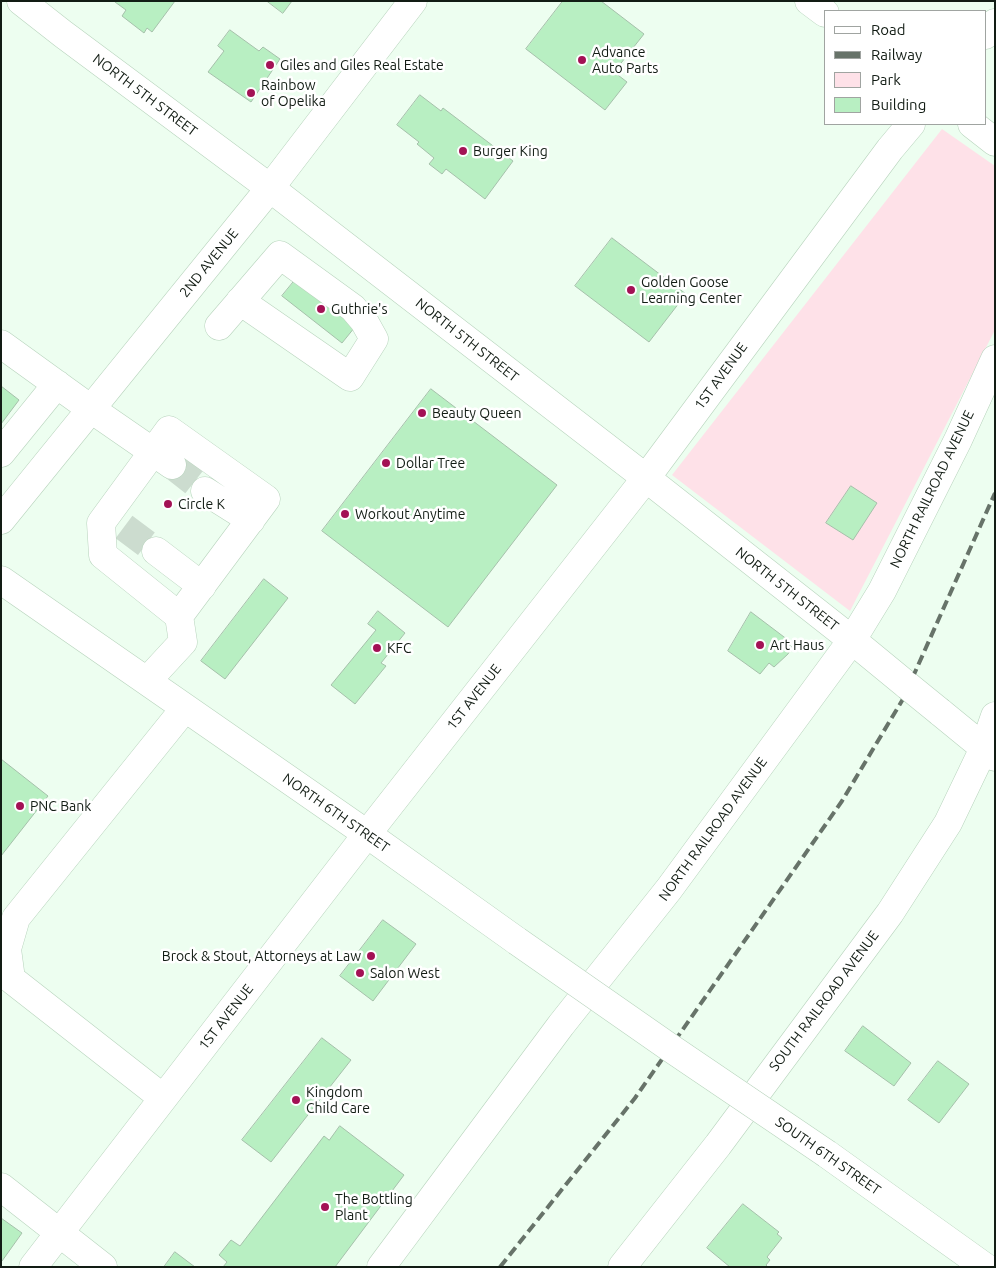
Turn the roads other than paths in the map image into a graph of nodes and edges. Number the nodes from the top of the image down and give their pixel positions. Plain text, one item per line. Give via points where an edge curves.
1 (21, 1) edge
2 (413, 1) edge
3 (809, 1) edge
4 (824, 12) edge
5 (995, 23) edge
6 (986, 34) edge
7 (910, 125) edge
8 (973, 125) edge
9 (995, 142) edge
10 (270, 188) junction
11 (240, 302) junction
12 (219, 326) dead end
13 (1, 344) edge
14 (995, 359) edge
15 (57, 384) junction
16 (91, 409) junction
17 (1, 453) edge
18 (162, 458) junction
19 (646, 478) junction
20 (205, 491) tunnel mouth
21 (1, 520) edge
22 (250, 520) junction
23 (156, 551) tunnel mouth
24 (1, 580) edge
25 (202, 586) junction
26 (179, 616) junction
27 (858, 645) junction
28 (147, 681) junction
29 (186, 708) junction
30 (995, 716) edge
31 (989, 752) edge
32 (366, 834) junction
33 (669, 1047) joint
34 (163, 1098) junction
35 (1, 1187) edge
36 (59, 1232) junction
37 (33, 1267) edge
38 (103, 1267) edge
39 (381, 1267) edge
40 (622, 1267) edge
41 (985, 1267) edge

1 - 10 street, NORTH 5TH STREET
2 - 10 street, 2ND AVENUE
3 - 4 street
5 - 6 street
7 - 19 street, 1ST AVENUE
8 - 9 street
10 - 16 street, 2ND AVENUE
10 - 19 street, NORTH 5TH STREET
11 - 11 street via 350,377 374,338 353,308 280,255
11 - 12 street
13 - 15 street
14 - 27 street, NORTH RAILROAD AVENUE
15 - 16 street
15 - 17 street
16 - 18 street
16 - 21 street, 2ND AVENUE
18 - 22 street via 169,430 266,499
18 - 26 street via 115,521 100,523 103,555
19 - 27 street, NORTH 5TH STREET
19 - 32 street, 1ST AVENUE
20 - 22 street
22 - 25 street
23 - 25 street
24 - 28 street, NORTH 6TH STREET
25 - 26 street
26 - 28 street via 183,642
27 - 31 street, NORTH 5TH STREET, bridge
27 - 39 street, NORTH RAILROAD AVENUE via 561,1025
28 - 29 street, NORTH 6TH STREET
29 - 32 street, NORTH 6TH STREET
29 - 34 street via 16,918 6,949 11,978
30 - 31 street, SOUTH RAILROAD AVENUE
31 - 40 street, SOUTH RAILROAD AVENUE via 890,913
32 - 33 street, NORTH 6TH STREET, bridge
32 - 34 street, 1ST AVENUE
33 - 41 street, SOUTH 6TH STREET, bridge
34 - 36 street, 1ST AVENUE
35 - 36 street
36 - 37 street, 1ST AVENUE
36 - 38 street

